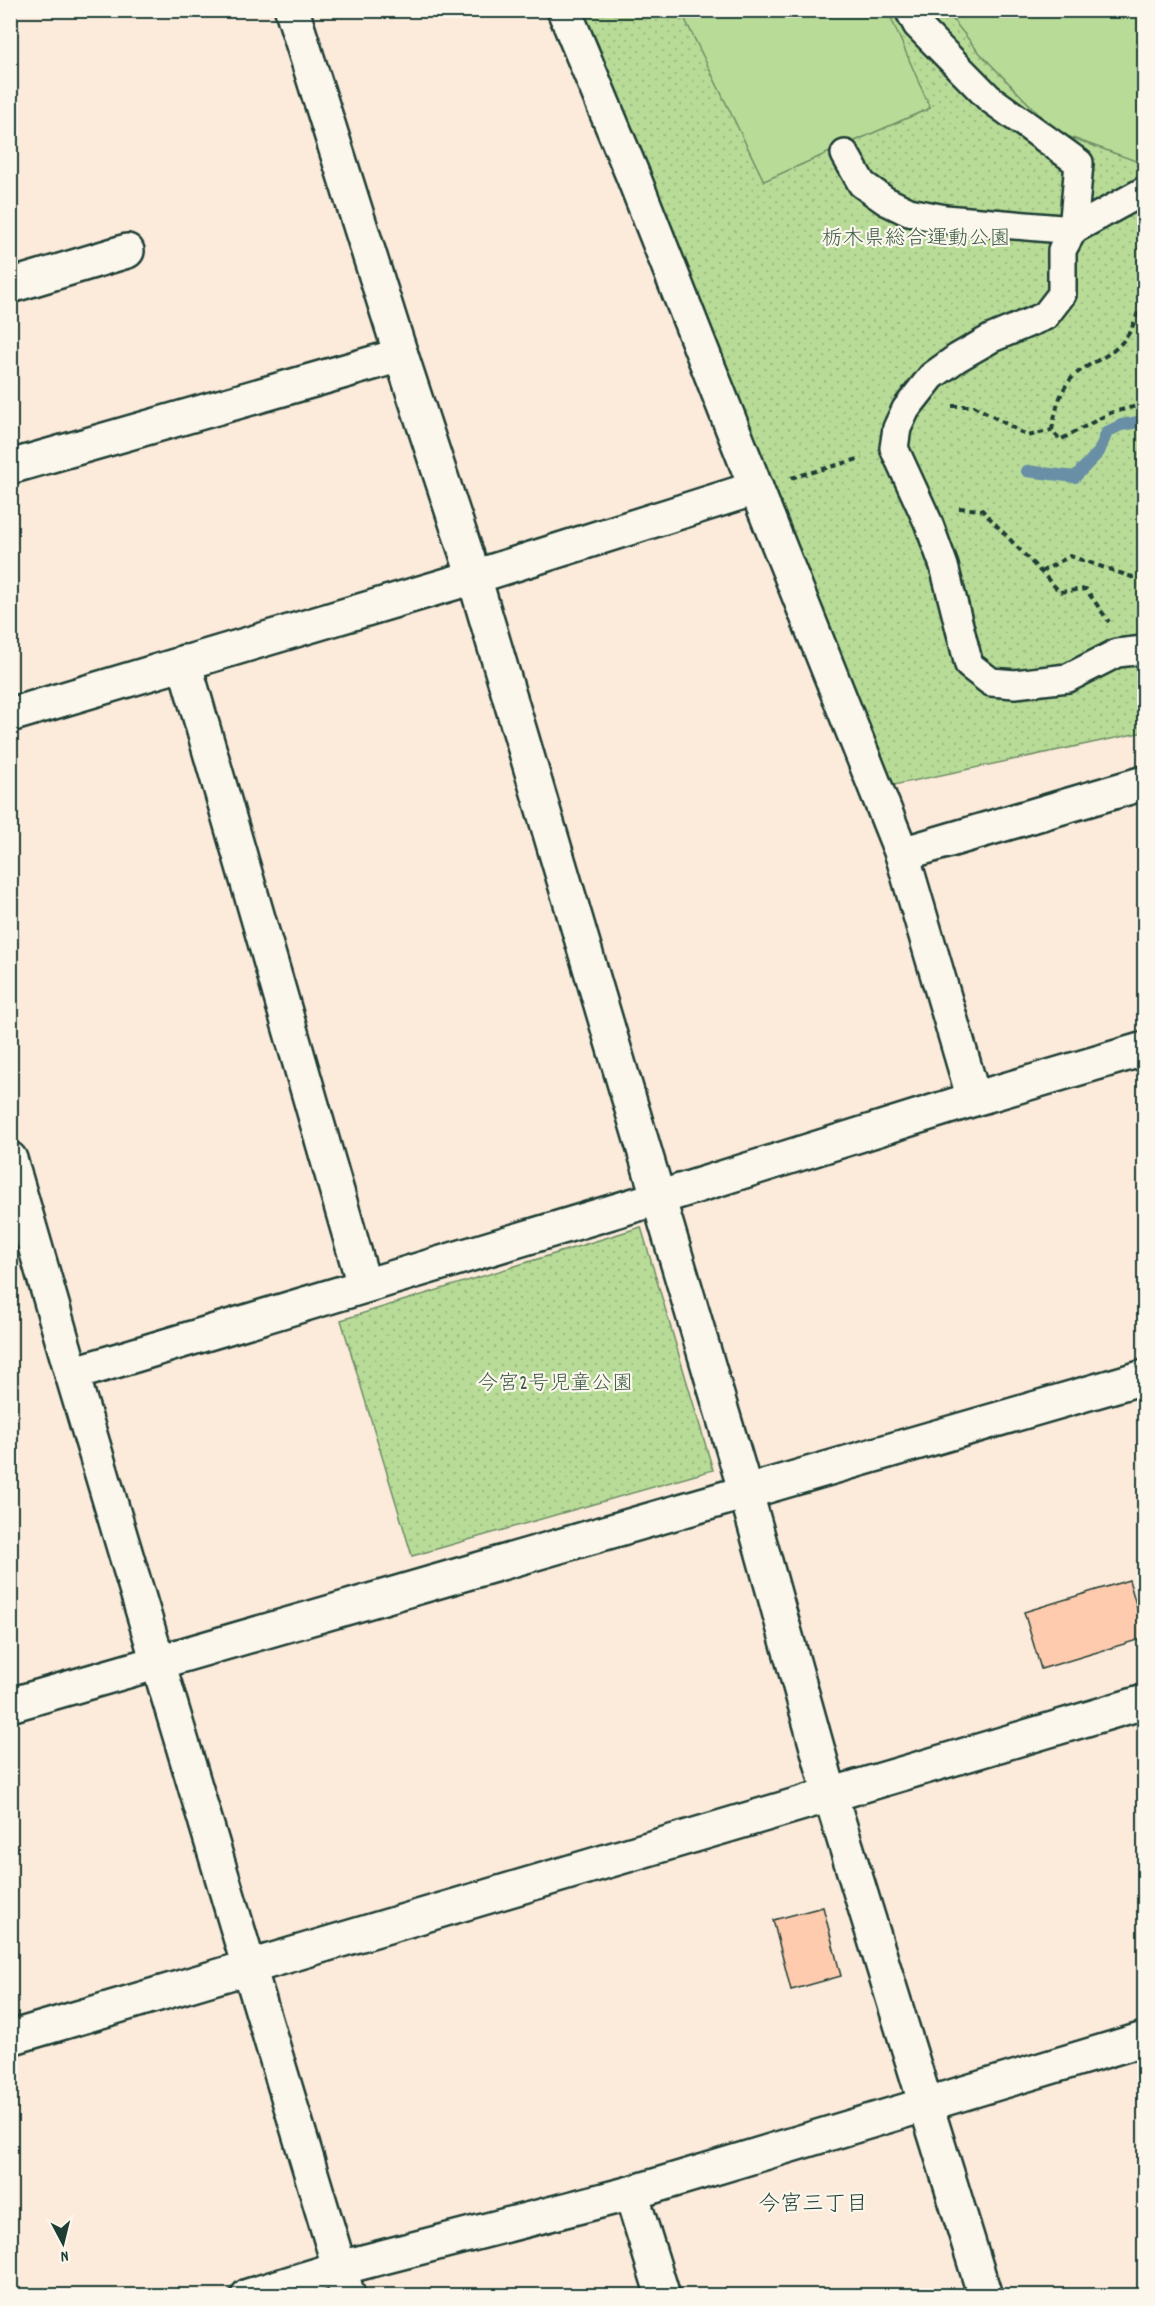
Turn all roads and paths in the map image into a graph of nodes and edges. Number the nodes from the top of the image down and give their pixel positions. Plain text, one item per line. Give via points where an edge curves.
1 (292, 10) edge
2 (564, 10) edge
3 (909, 10) edge
4 (845, 154) dead end
5 (1144, 191) edge
6 (1073, 230) junction
7 (128, 251) dead end
8 (10, 286) edge
9 (1144, 292) edge
10 (400, 355) junction
11 (1144, 404) edge
12 (906, 409) junction
13 (1052, 430) junction
14 (894, 448) junction
15 (10, 467) edge
16 (756, 488) junction
17 (928, 522) junction
18 (1041, 572) junction
19 (1144, 574) edge
20 (474, 577) junction
21 (1137, 651) edge
22 (184, 662) junction
23 (10, 715) edge
24 (1144, 783) edge
25 (902, 854) junction
26 (1144, 1049) edge
27 (974, 1099) junction
28 (10, 1159) edge
29 (658, 1198) junction
30 (364, 1285) junction
31 (72, 1374) junction
32 (1144, 1377) edge
33 (746, 1494) junction
34 (160, 1662) junction
35 (1144, 1702) edge
36 (10, 1705) edge
37 (830, 1794) junction
38 (249, 1967) junction
39 (10, 2038) edge
40 (1144, 2039) edge
41 (927, 2104) junction
42 (632, 2193) junction
43 (344, 2282) edge
44 (248, 2295) edge
45 (663, 2295) edge
46 (985, 2295) edge

1 - 10 street
2 - 16 street
3 - 6 street via 917,26 989,98 1078,163
4 - 6 street via 862,184 909,212
5 - 6 street
6 - 12 street via 1062,250 1062,294 1045,316 957,358 932,376
7 - 8 street
9 - 13 path via 1131,332 1102,360 1072,376 1059,397
10 - 15 street
10 - 20 street
11 - 13 path via 1110,413 1060,440
12 - 13 path via 974,406 1028,436
12 - 14 street via 897,428
14 - 16 path
14 - 17 street
16 - 20 street
16 - 25 street
17 - 18 path via 948,510 982,510
17 - 21 street via 944,566 969,665 991,682 1015,684 1068,678 1117,653
18 - 19 path via 1070,556 1132,578
18 - 21 path via 1060,592 1086,589
20 - 22 street
20 - 29 street
22 - 23 street
22 - 30 street
24 - 25 street
25 - 27 street
26 - 27 street
27 - 29 street
28 - 31 street
29 - 30 street
29 - 33 street
30 - 31 street
31 - 34 street
32 - 33 street
33 - 34 street
33 - 37 street
34 - 36 street
34 - 38 street
35 - 37 street
37 - 38 street
37 - 41 street
38 - 39 street
38 - 43 street
40 - 41 street
41 - 42 street
41 - 46 street
42 - 43 street
42 - 45 street
43 - 44 street

